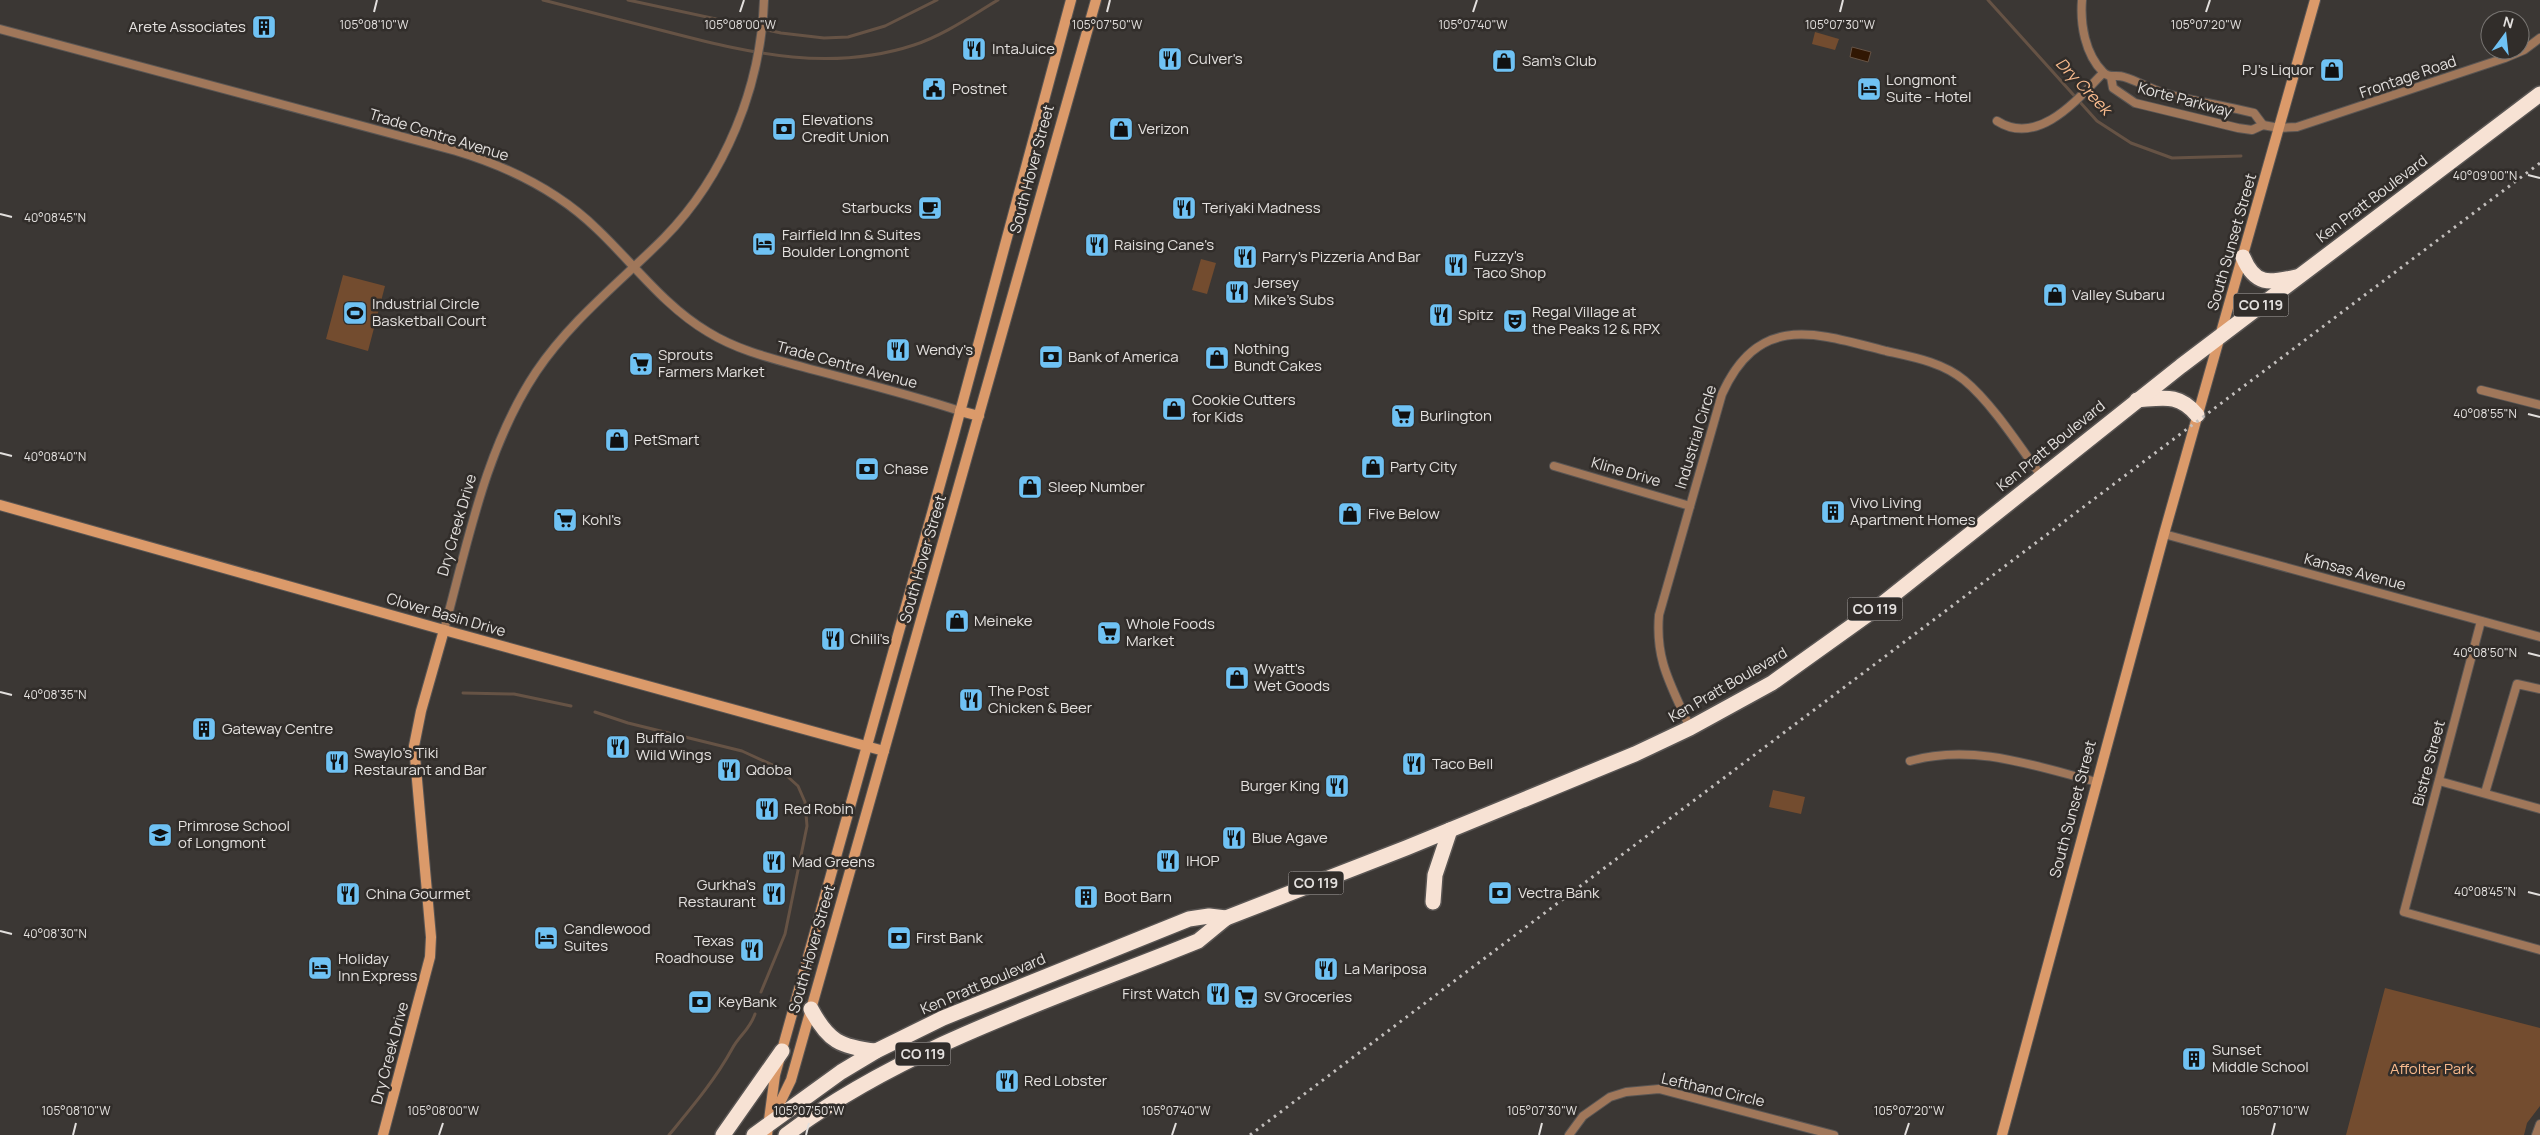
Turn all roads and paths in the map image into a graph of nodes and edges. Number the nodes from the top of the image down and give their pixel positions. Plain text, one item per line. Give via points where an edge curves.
1 (764, 0) edge
2 (1071, 0) edge
3 (1096, 0) edge
4 (2082, 0) edge
5 (2315, 0) edge
6 (0, 29) edge
7 (2540, 38) edge
8 (2103, 72) junction
9 (2110, 77) junction
10 (2540, 94) edge
11 (1997, 121) dead end
12 (2263, 125) junction
13 (2279, 128) junction
14 (2243, 257) junction
15 (634, 266) junction
16 (2300, 276) junction
17 (2222, 334) junction
18 (2481, 390) dead end
19 (2137, 400) junction
20 (2540, 405) edge
21 (960, 411) junction
22 (2197, 415) junction
23 (979, 416) junction
24 (2191, 438) dead end
25 (1554, 466) dead end
26 (2042, 477) junction
27 (2176, 492) junction
28 (0, 505) edge
29 (1690, 506) junction
30 (2164, 534) junction
31 (2481, 621) junction
32 (444, 630) junction
33 (2540, 637) edge
34 (2540, 689) edge
35 (1690, 728) junction
36 (867, 746) junction
37 (884, 751) junction
38 (1910, 761) dead end
39 (2439, 781) junction
40 (2096, 782) junction
41 (2485, 793) junction
42 (2540, 809) edge
43 (1450, 830) junction
44 (1434, 902) dead end
45 (1226, 918) junction
46 (2540, 950) edge
47 (811, 1009) junction
48 (782, 1051) junction
49 (876, 1051) junction
50 (834, 1103) junction
51 (2540, 1124) edge
52 (769, 1129) edge
53 (383, 1135) edge
54 (723, 1135) edge
55 (754, 1135) edge
56 (786, 1135) edge
57 (802, 1135) edge
58 (1569, 1135) edge
59 (1834, 1135) edge
60 (2002, 1135) edge
61 (2536, 1135) edge

1 - 15 street, Dry Creek Drive via 762,37 743,110 711,178 685,215
2 - 21 street, South Hover Street
3 - 23 street, South Hover Street
4 - 8 street, Korte Parkway via 2084,34
5 - 13 street, South Sunset Street
6 - 15 street, Trade Centre Avenue via 456,151 494,164 531,180 568,204
7 - 13 street, Frontage Road via 2505,58 2325,119
8 - 9 street, Korte Parkway
8 - 11 street via 2086,91 2046,124 2028,129 2009,129
9 - 12 street, Korte Parkway via 2122,76 2162,92 2254,113
9 - 12 street, Korte Parkway via 2113,88 2135,103 2238,128 2252,130
10 - 16 highway, Ken Pratt Boulevard / CO 119
12 - 13 street, Korte Parkway
13 - 14 street, South Sunset Street
14 - 16 highway via 2249,271 2267,282
14 - 17 street, South Sunset Street
15 - 21 street, Trade Centre Avenue via 683,314 731,344
15 - 32 street, Dry Creek Drive via 567,331 517,404 486,478
16 - 17 highway, Ken Pratt Boulevard / CO 119
17 - 19 highway, Ken Pratt Boulevard / CO 119
17 - 22 street, South Sunset Street
18 - 20 street
19 - 22 highway via 2177,398
19 - 26 highway, Ken Pratt Boulevard / CO 119
21 - 23 street
21 - 36 street, South Hover Street
22 - 27 street, South Sunset Street
23 - 37 street, South Hover Street
24 - 27 street, South Sunset Street
25 - 29 street, Kline Drive
26 - 29 street, Industrial Circle via 1976,390 1948,369 1819,334 1797,333 1761,345 1731,374 1722,394
26 - 35 highway, Ken Pratt Boulevard / CO 119 via 1814,655 1746,698
27 - 30 street, South Sunset Street
28 - 32 street, Clover Basin Drive
29 - 35 street, Industrial Circle via 1659,615 1657,638 1660,660
30 - 31 street, Kansas Avenue
30 - 40 street, South Sunset Street
31 - 33 street, Kansas Avenue
31 - 39 street, Bistre Street
32 - 36 street, Clover Basin Drive
32 - 53 street, Dry Creek Drive via 417,724 414,752 431,937 430,957
34 - 41 street via 2517,684
35 - 43 highway, Ken Pratt Boulevard / CO 119
36 - 37 street, Clover Basin Drive
36 - 48 street, South Hover Street
37 - 47 street, South Hover Street
38 - 40 street via 1944,754 1973,754 2015,760
39 - 41 street
39 - 46 street, Bistre Street via 2404,912
40 - 60 street, South Sunset Street
41 - 42 street
43 - 44 highway via 1435,875
43 - 45 highway, Ken Pratt Boulevard / CO 119
45 - 49 highway, Ken Pratt Boulevard / CO 119 via 1189,919 943,1018
45 - 50 highway, Ken Pratt Boulevard / CO 119 via 1198,941 938,1047
47 - 49 highway via 831,1038 846,1046
47 - 52 street, South Hover Street via 791,1080
48 - 52 street, South Hover Street via 775,1075
48 - 54 highway
49 - 52 highway, Ken Pratt Boulevard / CO 119 via 833,1077
50 - 56 highway, Ken Pratt Boulevard / CO 119
50 - 57 highway
51 - 61 street
52 - 55 highway, CO 119
58 - 59 street, Lefthand Circle via 1583,1116 1610,1097 1659,1089

